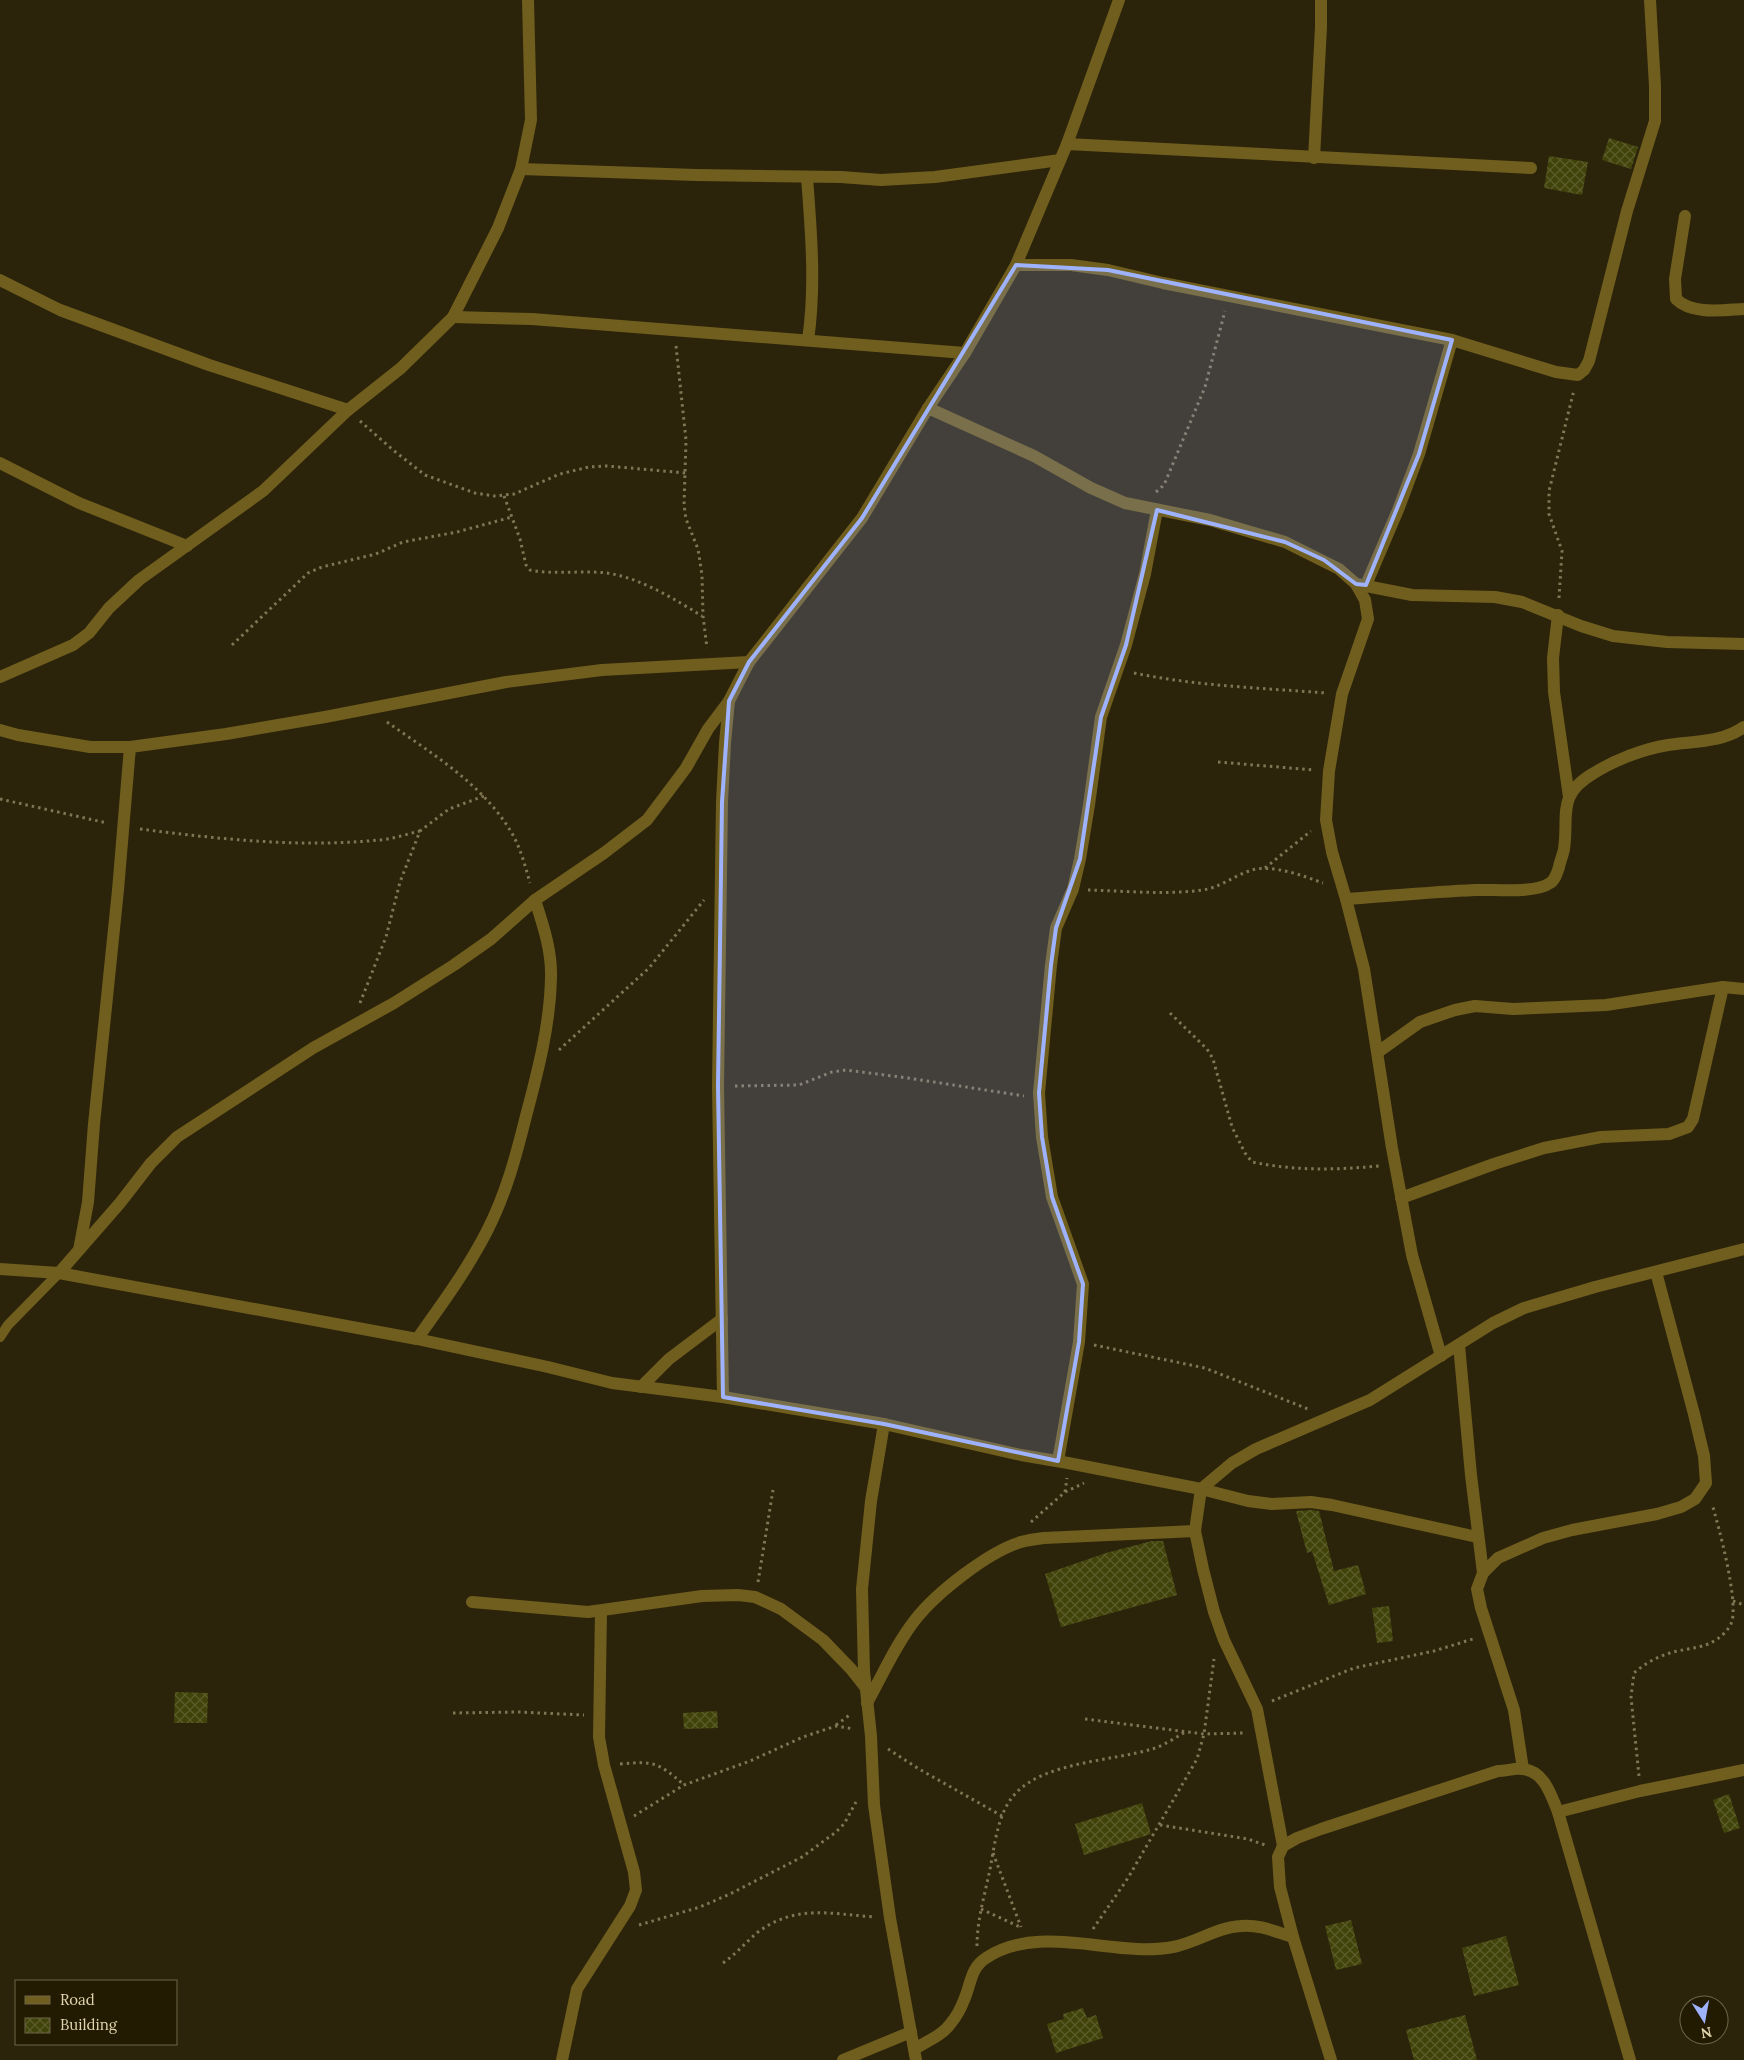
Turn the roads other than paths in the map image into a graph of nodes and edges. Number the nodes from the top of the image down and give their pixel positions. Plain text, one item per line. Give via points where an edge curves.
1 (528, 0) edge
2 (1119, 0) edge
3 (1321, 0) edge
4 (1650, 0) edge
5 (1067, 144) junction
6 (1314, 158) junction
7 (1060, 160) junction
8 (521, 168) junction
9 (1531, 168) dead end
10 (806, 177) junction
11 (1685, 216) dead end
12 (1016, 265) junction
13 (0, 280) edge
14 (1744, 309) edge
15 (453, 317) junction
16 (808, 340) junction
17 (1452, 340) junction
18 (965, 353) junction
19 (928, 408) junction
20 (348, 410) junction
21 (0, 463) edge
22 (1157, 510) junction
23 (187, 546) junction
24 (1361, 584) junction
25 (1558, 615) junction
26 (1744, 644) edge
27 (750, 662) junction
28 (0, 677) edge
29 (729, 701) junction
30 (1744, 727) edge
31 (0, 730) edge
32 (130, 747) junction
33 (1569, 797) junction
34 (1345, 894) junction
35 (535, 900) junction
36 (1723, 987) junction
37 (1744, 989) edge
38 (1378, 1052) junction
39 (1401, 1198) junction
40 (1744, 1249) edge
41 (78, 1252) junction
42 (0, 1269) edge
43 (1656, 1272) junction
44 (59, 1273) junction
45 (722, 1319) junction
46 (0, 1337) edge
47 (416, 1340) junction
48 (1459, 1345) junction
49 (1442, 1356) junction
50 (642, 1387) junction
51 (723, 1397) junction
52 (884, 1424) junction
53 (1058, 1461) junction
54 (1201, 1489) junction
55 (1195, 1531) junction
56 (1477, 1537) junction
57 (1482, 1573) junction
58 (472, 1602) dead end
59 (601, 1611) junction
60 (866, 1688) junction
61 (867, 1703) junction
62 (1524, 1769) junction
63 (1744, 1770) edge
64 (1558, 1812) junction
65 (1282, 1849) junction
66 (1293, 1937) junction
67 (910, 2032) junction
68 (915, 2054) edge
69 (562, 2060) edge
70 (843, 2060) edge
71 (1331, 2060) edge
72 (1630, 2060) edge

1 - 8 street via 531,120
2 - 5 street
3 - 6 street
4 - 17 street via 1654,121 1584,370 1578,375 1556,372
5 - 6 street
5 - 7 street
6 - 9 street
7 - 10 street via 935,177 881,180
7 - 12 street
8 - 10 street
8 - 15 street via 498,228
10 - 16 street via 812,238 812,312
11 - 14 street via 1675,279 1676,299 1692,308
12 - 17 street via 1071,265 1108,270
12 - 18 street
13 - 20 street via 68,313 209,365
15 - 16 street via 532,319
15 - 20 street via 401,368
16 - 18 street
17 - 24 street via 1419,454 1395,518
18 - 19 street
19 - 22 street via 1034,456 1091,488 1125,503
19 - 27 street via 862,518
20 - 23 street via 263,491
21 - 23 street via 79,503
22 - 24 street via 1210,520 1285,542 1324,560
22 - 53 street via 1145,574 1126,645 1101,717 1073,890 1056,928 1050,975 1039,1098 1042,1137 1052,1196 1083,1284 1079,1342
23 - 28 street via 117,599 89,633 73,645
24 - 25 street via 1412,595 1495,597 1522,602
24 - 34 street via 1368,619 1342,694 1326,820
25 - 26 street via 1613,636 1667,642
25 - 33 street via 1554,692
27 - 29 street
27 - 32 street via 602,670 506,682 226,734
29 - 35 street via 708,729 686,768 647,820
29 - 45 street via 725,743 717,1147
30 - 33 street via 1716,740 1666,745 1630,756 1593,773
31 - 32 street via 90,747
32 - 41 street via 88,1202
33 - 34 street via 1564,818 1564,849 1557,874 1544,886
34 - 38 street via 1364,970
35 - 41 street via 491,939 454,965 314,1048 176,1137
35 - 47 street via 546,935 551,977 540,1063 505,1194 460,1279
36 - 37 street
36 - 38 street via 1606,1005 1513,1009 1475,1006 1420,1022
36 - 39 street via 1693,1119 1688,1127 1669,1134 1601,1137 1544,1148
38 - 39 street
39 - 49 street via 1412,1255
40 - 43 street
41 - 44 street
42 - 44 street
43 - 48 street via 1524,1308 1493,1322
43 - 57 street via 1696,1422 1706,1483 1695,1499 1681,1507 1543,1538 1498,1558
44 - 46 lane
44 - 47 street
45 - 50 street via 669,1359
45 - 51 street
47 - 50 street
48 - 49 street
48 - 56 street
49 - 54 street via 1370,1400 1256,1449 1232,1463
50 - 51 street
51 - 52 street
52 - 53 street
52 - 60 street via 871,1501 862,1589
53 - 54 street
54 - 55 street
54 - 56 street via 1272,1504 1311,1502 1332,1505
55 - 61 street via 1044,1538 1022,1541 1001,1550 931,1601 914,1621
55 - 65 street via 1219,1625 1256,1709
56 - 57 street
57 - 62 street via 1477,1589 1481,1608 1514,1710
58 - 59 street via 562,1611
59 - 60 street via 702,1596 756,1598 781,1609 823,1640
59 - 69 street via 599,1737 636,1890 616,1930 577,1989
60 - 61 street
61 - 67 street via 873,1788 890,1918
62 - 64 street via 1547,1784
62 - 65 street via 1498,1772 1297,1838
63 - 64 street
64 - 72 street
65 - 66 street via 1278,1857 1280,1887
66 - 68 street via 1266,1928 1239,1926 1173,1947 1155,1949 1042,1941 1021,1944 997,1952 977,1965 965,2000 950,2025
66 - 71 street
67 - 68 street
67 - 70 street

